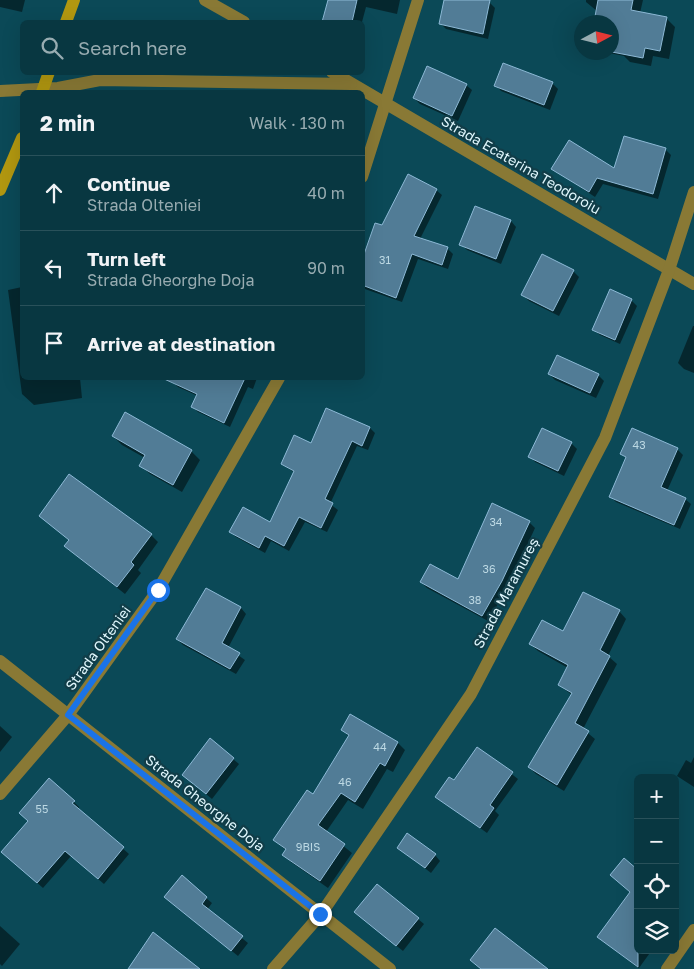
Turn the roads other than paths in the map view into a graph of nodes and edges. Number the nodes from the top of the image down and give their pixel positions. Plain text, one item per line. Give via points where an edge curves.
1 (74, 0) edge
2 (205, 0) edge
3 (418, 0) edge
4 (67, 20) edge
5 (235, 20) edge
6 (48, 75) edge
7 (337, 75) edge
8 (215, 78) edge
9 (351, 84) junction
10 (43, 90) edge
11 (362, 90) edge
12 (0, 91) edge
13 (20, 91) edge
14 (365, 92) edge
15 (386, 104) junction
16 (20, 143) edge
17 (365, 168) edge
18 (0, 190) edge
19 (694, 192) edge
20 (669, 270) junction
21 (694, 284) edge
22 (278, 380) edge
23 (0, 661) edge
24 (68, 715) junction
25 (0, 794) edge
26 (320, 914) junction
27 (694, 930) edge
28 (273, 969) edge
29 (390, 969) edge
30 (667, 969) edge

1 - 4 main road
2 - 5 street
3 - 15 street
6 - 10 main road
7 - 9 street, Strada Ecaterina Teodoroiu
8 - 9 street
8 - 10 street via 100,80
9 - 11 street, Strada Ecaterina Teodoroiu
12 - 13 street
14 - 15 street, Strada Ecaterina Teodoroiu
15 - 17 street
15 - 20 street, Strada Ecaterina Teodoroiu
16 - 18 main road
19 - 20 street, Strada Maramureș
20 - 21 street, Strada Ecaterina Teodoroiu
20 - 26 street, Strada Maramureș via 604,438 471,694
22 - 24 street, Strada Olteniei via 158,590
23 - 24 street, Strada Gheorghe Doja
24 - 25 street, Strada Olteniei
24 - 26 street, Strada Gheorghe Doja
26 - 28 street, Strada Maramureș
26 - 29 street, Strada Gheorghe Doja
27 - 30 street

